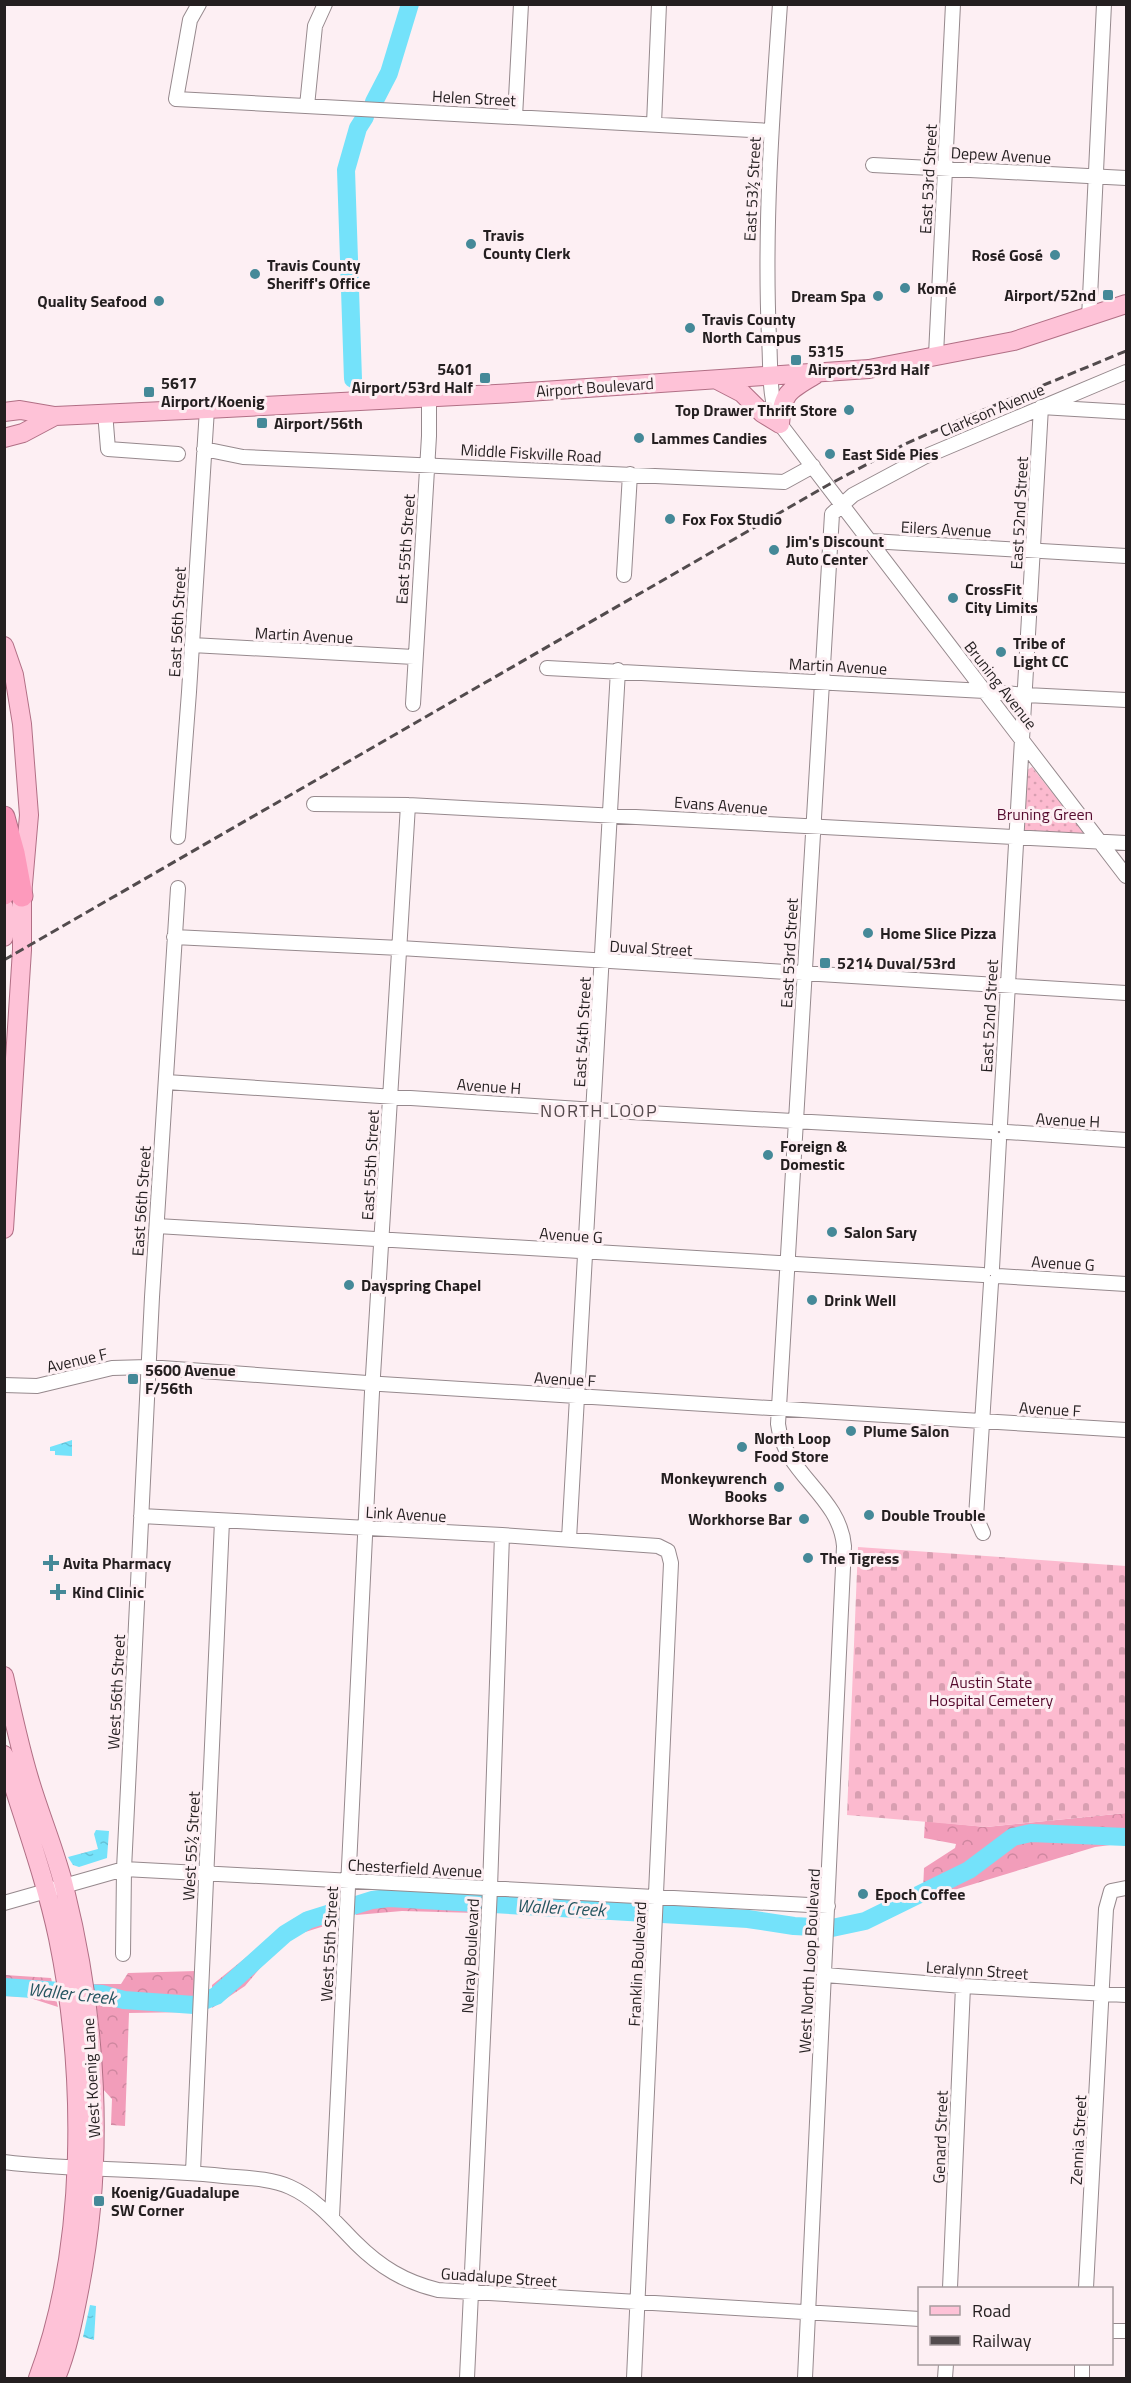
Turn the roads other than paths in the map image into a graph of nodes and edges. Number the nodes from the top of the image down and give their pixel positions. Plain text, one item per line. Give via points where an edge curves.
1 (198, 4) edge
2 (325, 4) edge
3 (521, 4) edge
4 (659, 4) edge
5 (780, 4) edge
6 (953, 4) edge
7 (1104, 4) edge
8 (307, 106) junction
9 (515, 117) junction
10 (654, 124) junction
11 (771, 131) junction
12 (873, 165) dead end
13 (945, 168) junction
14 (1095, 176) junction
15 (1126, 178) edge
16 (1126, 304) edge
17 (1089, 318) junction
18 (936, 355) junction
19 (1126, 372) edge
20 (819, 373) junction
21 (771, 376) junction
22 (714, 379) junction
23 (429, 397) junction
24 (1041, 407) junction
25 (207, 409) junction
26 (4, 412) edge
27 (105, 412) junction
28 (1126, 412) edge
29 (55, 416) junction
30 (780, 424) junction
31 (4, 438) edge
32 (178, 454) dead end
33 (204, 456) junction
34 (427, 465) junction
35 (813, 466) junction
36 (630, 474) junction
37 (842, 504) junction
38 (871, 541) junction
39 (1034, 551) junction
40 (1126, 556) edge
41 (624, 575) dead end
42 (192, 645) junction
43 (4, 646) edge
44 (414, 657) junction
45 (547, 668) dead end
46 (618, 670) junction
47 (822, 682) junction
48 (985, 691) junction
49 (1026, 695) junction
50 (1126, 700) edge
51 (413, 704) dead end
52 (1021, 737) junction
53 (314, 804) dead end
54 (408, 805) junction
55 (610, 815) junction
56 (4, 817) edge
57 (814, 827) junction
58 (178, 837) dead end
59 (1015, 837) junction
60 (1100, 842) junction
61 (1126, 843) edge
62 (4, 864) edge
63 (1126, 876) edge
64 (177, 888) dead end
65 (10, 899) edge
66 (4, 937) edge
67 (174, 937) junction
68 (400, 948) junction
69 (603, 962) junction
70 (805, 972) junction
71 (1007, 987) junction
72 (1126, 993) edge
73 (166, 1082) junction
74 (390, 1096) junction
75 (595, 1110) junction
76 (796, 1120) junction
77 (999, 1132) junction
78 (1126, 1140) edge
79 (157, 1226) junction
80 (4, 1229) edge
81 (383, 1240) junction
82 (586, 1253) junction
83 (788, 1265) junction
84 (991, 1276) junction
85 (1126, 1284) edge
86 (148, 1367) junction
87 (373, 1384) junction
88 (4, 1385) edge
89 (577, 1396) junction
90 (779, 1408) junction
91 (982, 1421) junction
92 (1126, 1430) edge
93 (141, 1516) junction
94 (222, 1521) junction
95 (366, 1528) junction
96 (983, 1533) dead end
97 (502, 1535) junction
98 (569, 1539) junction
99 (668, 1551) joint
100 (4, 1676) edge
101 (4, 1755) edge
102 (9, 1785) edge
103 (124, 1869) junction
104 (206, 1874) junction
105 (349, 1881) junction
106 (1126, 1888) edge
107 (56, 1890) junction
108 (489, 1900) junction
109 (4, 1903) edge
110 (828, 1906) junction
111 (656, 1910) junction
112 (123, 1954) dead end
113 (825, 1975) junction
114 (963, 1986) junction
115 (1102, 1994) junction
116 (1126, 1995) edge
117 (77, 2001) junction
118 (4, 2162) edge
119 (75, 2167) junction
120 (94, 2168) junction
121 (193, 2172) junction
122 (332, 2217) junction
123 (950, 2287) edge
124 (1086, 2287) edge
125 (470, 2293) junction
126 (637, 2303) junction
127 (808, 2313) junction
128 (918, 2319) edge
129 (38, 2379) edge
130 (56, 2379) edge
131 (467, 2379) edge
132 (634, 2379) edge
133 (805, 2379) edge

1 - 8 street, Helen Street via 190,20 176,99
2 - 8 street via 315,26
3 - 9 street
4 - 10 street
5 - 11 street, East 53½ Street
6 - 13 street, East 53rd Street
7 - 14 street
8 - 9 street, Helen Street
9 - 10 street, Helen Street
10 - 11 street, Helen Street
11 - 21 street, East 53½ Street via 766,248
12 - 13 street, Depew Avenue
13 - 14 street, Depew Avenue
13 - 18 street, East 53rd Street
14 - 15 street, Depew Avenue
14 - 17 street
16 - 17 main road, Airport Boulevard
17 - 18 main road, Airport Boulevard via 1014,341
18 - 20 main road, Airport Boulevard via 869,369
19 - 24 street, Clarkson Avenue
20 - 21 main road, Airport Boulevard
20 - 30 main road via 785,396
21 - 22 main road, Airport Boulevard
21 - 30 street via 772,401
22 - 23 main road, Airport Boulevard
22 - 30 main road via 742,393
23 - 25 main road, Airport Boulevard
23 - 34 street, East 55th Street
24 - 28 street
24 - 37 street, Clarkson Avenue via 924,457
24 - 39 street, East 52nd Street
25 - 27 main road, Airport Boulevard
25 - 33 street, East 56th Street
26 - 29 main road, Airport Boulevard via 20,410
27 - 29 main road, Airport Boulevard
27 - 32 street via 108,449
29 - 31 main road, Airport Boulevard
30 - 35 street
33 - 34 street, Middle Fiskville Road
33 - 42 street, East 56th Street
34 - 36 street, Middle Fiskville Road
34 - 44 street, East 55th Street
35 - 36 street, Middle Fiskville Road via 784,482
35 - 37 street, Bruning Avenue
36 - 41 street
37 - 38 street, Bruning Avenue
37 - 47 street, East 53rd Street via 832,514
38 - 39 street, Eilers Avenue
38 - 48 street, Bruning Avenue
39 - 40 street, Eilers Avenue
39 - 49 street, East 52nd Street
42 - 44 street, Martin Avenue
42 - 58 street, East 56th Street
43 - 65 main road via 22,724 29,815
44 - 51 street, East 55th Street
45 - 46 street, Martin Avenue
46 - 47 street, Martin Avenue
46 - 55 street, East 54th Street
47 - 48 street, Martin Avenue
47 - 57 street, East 53rd Street
48 - 49 street, Martin Avenue
48 - 52 street, Bruning Avenue
49 - 50 street, Martin Avenue
49 - 52 street, East 52nd Street
52 - 59 street, East 52nd Street
52 - 60 street, Bruning Avenue
53 - 54 street, Evans Avenue
54 - 55 street, Evans Avenue
54 - 68 street, East 55th Street
55 - 57 street, Evans Avenue
55 - 69 street, East 54th Street
56 - 65 highway via 14,853
57 - 59 street, Evans Avenue
57 - 70 street, East 53rd Street
59 - 60 street, Evans Avenue
59 - 71 street, East 52nd Street
60 - 61 street, Evans Avenue
60 - 63 street, Bruning Avenue
62 - 65 highway
64 - 67 street, East 56th Street
65 - 66 main road
65 - 80 main road via 22,950
67 - 68 street, Duval Street
67 - 73 street, East 56th Street
68 - 69 street, Duval Street
68 - 74 street, East 55th Street
69 - 70 street, Duval Street
69 - 75 street, East 54th Street
70 - 71 street, Duval Street
70 - 76 street, East 53rd Street
71 - 72 street, Duval Street
71 - 77 street, East 52nd Street
73 - 74 street, Avenue H
73 - 79 street, East 56th Street
74 - 75 street, Avenue H
74 - 81 street, East 55th Street
75 - 76 street, Avenue H
75 - 82 street, East 54th Street
76 - 77 street, Avenue H
76 - 83 street, East 53rd Street
77 - 78 street, Avenue H
77 - 84 street, East 52nd Street
79 - 81 street, Avenue G
79 - 86 street, East 56th Street
81 - 82 street, Avenue G
81 - 87 street, East 55th Street
82 - 83 street, Avenue G
82 - 89 street, East 54th Street
83 - 84 street, Avenue G
83 - 90 street, East 53rd Street
84 - 85 street, Avenue G
84 - 91 street, East 52nd Street
86 - 87 street, Avenue F
86 - 88 street, Avenue F via 112,1368 37,1386
86 - 93 street, East 56th Street
87 - 89 street, Avenue F
87 - 95 street, East 55th Street
89 - 90 street, Avenue F
89 - 98 street, East 54th Street
90 - 91 street, Avenue F
90 - 110 street, West North Loop Boulevard via 784,1449 838,1519 844,1546
91 - 92 street, Avenue F
91 - 96 street, East 52nd Street via 976,1517
93 - 94 street, Link Avenue
93 - 103 street, West 56th Street
94 - 95 street, Link Avenue
94 - 104 street, West 55½ Street
95 - 97 street, Link Avenue
95 - 105 street, West 55th Street
97 - 98 street, Link Avenue
97 - 108 street, Nelray Boulevard
98 - 99 street, Link Avenue via 658,1546
99 - 111 street, Franklin Boulevard via 671,1563
100 - 107 main road, West Koenig Lane
101 - 102 main road, West Koenig Lane
102 - 107 main road, West Koenig Lane
103 - 104 street, Chesterfield Avenue
103 - 107 street, Chesterfield Avenue
103 - 112 street, West 56th Street
104 - 105 street, Chesterfield Avenue
104 - 121 street, West 55½ Street
105 - 108 street, Chesterfield Avenue
105 - 122 street, West 55th Street
106 - 115 street, Zennia Street via 1109,1893
107 - 109 street, Chesterfield Avenue
107 - 117 main road, West Koenig Lane
108 - 111 street, Chesterfield Avenue
108 - 125 street, Nelray Boulevard
110 - 111 street, Chesterfield Avenue
110 - 113 street, West North Loop Boulevard
111 - 126 street, Franklin Boulevard
113 - 114 street, Leralynn Street
113 - 127 street, West North Loop Boulevard
114 - 115 street, Leralynn Street
114 - 123 street, Genard Street
115 - 116 street, Leralynn Street
115 - 124 street, Zennia Street
117 - 119 main road, West Koenig Lane
117 - 120 main road, West Koenig Lane via 94,2070
118 - 119 street, Guadalupe Street
119 - 120 street, Guadalupe Street
119 - 129 main road, West Koenig Lane via 65,2270
120 - 121 street, Guadalupe Street
120 - 130 main road, West Koenig Lane via 82,2273
121 - 122 street, Guadalupe Street via 278,2183 303,2195
122 - 125 street, Guadalupe Street via 366,2252 399,2276 438,2290
125 - 126 street, Guadalupe Street
125 - 131 street, Nelray Boulevard
126 - 127 street, Guadalupe Street
126 - 132 street, Franklin Boulevard
127 - 128 street, Guadalupe Street
127 - 133 street, West North Loop Boulevard

